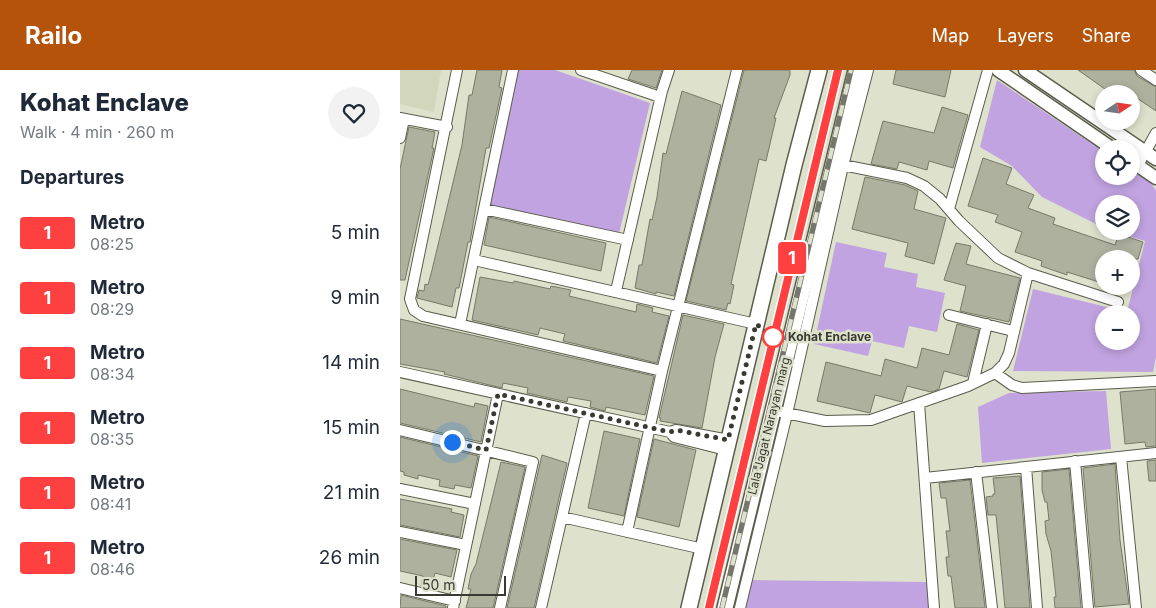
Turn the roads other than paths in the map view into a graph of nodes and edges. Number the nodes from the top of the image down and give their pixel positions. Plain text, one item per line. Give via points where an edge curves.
1 (457, 70) edge
2 (513, 70) edge
3 (580, 70) edge
4 (669, 70) edge
5 (737, 70) edge
6 (819, 70) edge
7 (856, 70) edge
8 (868, 70) edge
9 (988, 70) edge
10 (998, 70) edge
11 (1025, 70) edge
12 (1141, 70) edge
13 (1156, 80) edge
14 (660, 97) junction
15 (402, 118) edge
16 (447, 127) junction
17 (1156, 132) edge
18 (400, 138) edge
19 (1100, 140) edge
20 (1151, 156) edge
21 (838, 164) junction
22 (1140, 167) edge
23 (1156, 178) edge
24 (484, 208) junction
25 (949, 210) junction
26 (628, 240) junction
27 (474, 260) junction
28 (1028, 272) junction
29 (616, 291) junction
30 (1118, 302) dead end
31 (679, 305) junction
32 (949, 315) dead end
33 (460, 324) junction
34 (756, 324) junction
35 (987, 324) junction
36 (1013, 331) junction
37 (662, 371) junction
38 (400, 372) edge
39 (995, 373) junction
40 (1156, 381) edge
41 (973, 384) junction
42 (498, 394) junction
43 (919, 403) junction
44 (780, 412) junction
45 (586, 413) junction
46 (650, 428) junction
47 (400, 430) edge
48 (727, 445) junction
49 (486, 450) junction
50 (1156, 453) edge
51 (1121, 457) junction
52 (1075, 461) junction
53 (1026, 468) junction
54 (976, 472) junction
55 (925, 478) junction
56 (400, 489) edge
57 (475, 504) junction
58 (562, 517) junction
59 (400, 532) edge
60 (627, 532) junction
61 (466, 545) junction
62 (703, 548) junction
63 (400, 588) edge
64 (454, 604) edge
65 (500, 608) edge
66 (541, 608) edge
67 (690, 608) edge
68 (726, 608) edge
69 (740, 608) edge
70 (934, 608) edge
71 (992, 608) edge
72 (1037, 608) edge
73 (1088, 608) edge
74 (1136, 608) edge

1 - 16 street
2 - 24 street
3 - 14 street
4 - 14 street
5 - 31 street
6 - 34 main road
7 - 21 main road, Lala Jagat Narayan marg
8 - 21 street
9 - 25 street
10 - 19 street
11 - 20 street
12 - 13 street
14 - 26 street
15 - 16 street
15 - 18 street
16 - 33 street via 410,299 414,310 423,316
17 - 20 street
21 - 25 street via 908,178 940,198
21 - 44 main road, Lala Jagat Narayan marg
22 - 23 street
24 - 26 street
24 - 27 street
25 - 28 street via 998,258
26 - 29 street
27 - 29 street
27 - 33 street
28 - 30 street
28 - 36 street
29 - 31 street
31 - 34 street
31 - 37 street
32 - 35 street
33 - 37 street
34 - 48 main road
35 - 36 street
35 - 41 street
36 - 39 street via 1009,353
37 - 46 street
38 - 42 street
39 - 40 street via 1022,388
39 - 41 street
41 - 43 street
42 - 45 street
42 - 49 street
43 - 44 street via 871,420 825,421
43 - 55 street
44 - 68 main road, Lala Jagat Narayan marg
44 - 69 street
45 - 46 street
45 - 58 street
46 - 48 street via 670,432 674,437
46 - 60 street
47 - 49 street
48 - 62 main road
49 - 57 street
49 - 65 street via 533,462
50 - 51 street
51 - 52 street
51 - 74 street
52 - 53 street
52 - 73 street
53 - 54 street
53 - 72 street
54 - 55 street
54 - 71 street
55 - 70 street
56 - 57 street
57 - 61 street
58 - 60 street
58 - 66 street
59 - 61 street
60 - 62 street
61 - 64 street
62 - 67 main road
63 - 64 street

